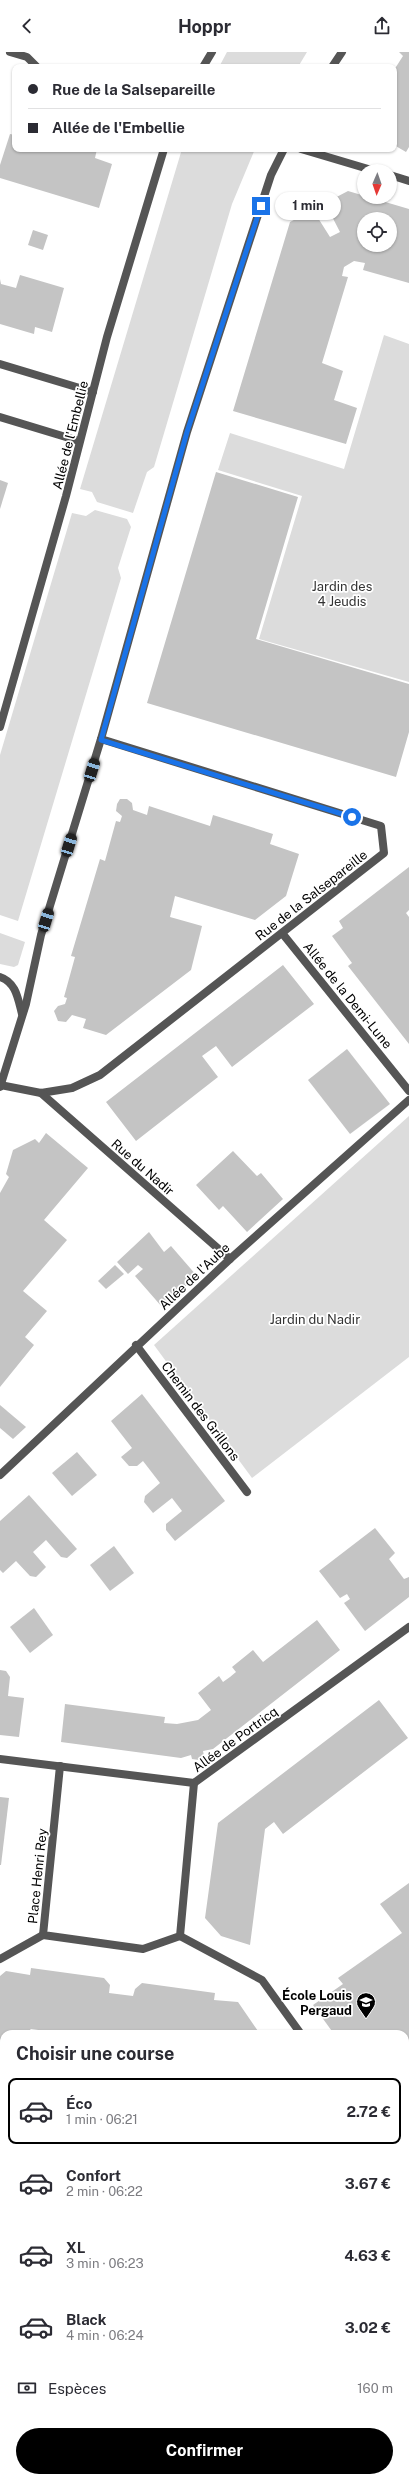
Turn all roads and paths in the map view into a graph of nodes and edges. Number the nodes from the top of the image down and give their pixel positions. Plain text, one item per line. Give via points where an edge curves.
1 (10, 52) edge
2 (212, 52) edge
3 (342, 52) edge
4 (34, 64) edge
5 (205, 64) edge
6 (334, 64) edge
7 (163, 152) edge
8 (282, 152) edge
9 (311, 152) edge
10 (357, 166) edge
11 (397, 178) edge
12 (409, 181) edge
13 (0, 364) edge
14 (93, 392) junction
15 (0, 417) edge
16 (79, 441) junction
17 (0, 728) edge
18 (101, 740) junction
19 (282, 933) junction
20 (0, 976) edge
21 (23, 1015) junction
22 (0, 1085) edge
23 (409, 1091) edge
24 (41, 1093) junction
25 (409, 1100) edge
26 (230, 1259) junction
27 (136, 1345) junction
28 (0, 1475) edge
29 (247, 1492) dead end
30 (409, 1627) edge
31 (0, 1759) edge
32 (60, 1766) junction
33 (194, 1783) junction
34 (43, 1934) junction
35 (180, 1936) junction
36 (0, 1959) edge
37 (298, 2030) edge

1 - 4 street via 26,57
2 - 5 street
3 - 6 street
7 - 14 street, Allée de l'Embellie
8 - 18 street via 271,175 187,432
9 - 10 street
11 - 12 street
13 - 14 street
14 - 16 street, Allée de l'Embellie
15 - 16 street
16 - 17 street, Allée de l'Embellie via 66,496
18 - 19 street, Rue de la Salsepareille via 381,826 384,853
18 - 21 street via 41,935
19 - 23 street, Allée de la Demi-Lune
19 - 24 street, Rue de la Salsepareille via 100,1075 72,1088
20 - 21 street via 8,980 14,988
21 - 22 street
22 - 24 street, Rue de la Salsepareille
24 - 26 street, Rue du Nadir
25 - 26 street, Allée de l'Aube
26 - 27 street, Allée de l'Aube
27 - 28 street, Allée de l'Aube
27 - 29 street, Chemin des Grillons
30 - 33 street, Allée de Portricq
31 - 32 street, Allée de Portricq
32 - 33 street, Allée de Portricq
32 - 34 street, Place Henri Rey
33 - 35 street
34 - 35 street, Place Henri Rey via 143,1949
34 - 36 street
35 - 37 street via 262,1980

